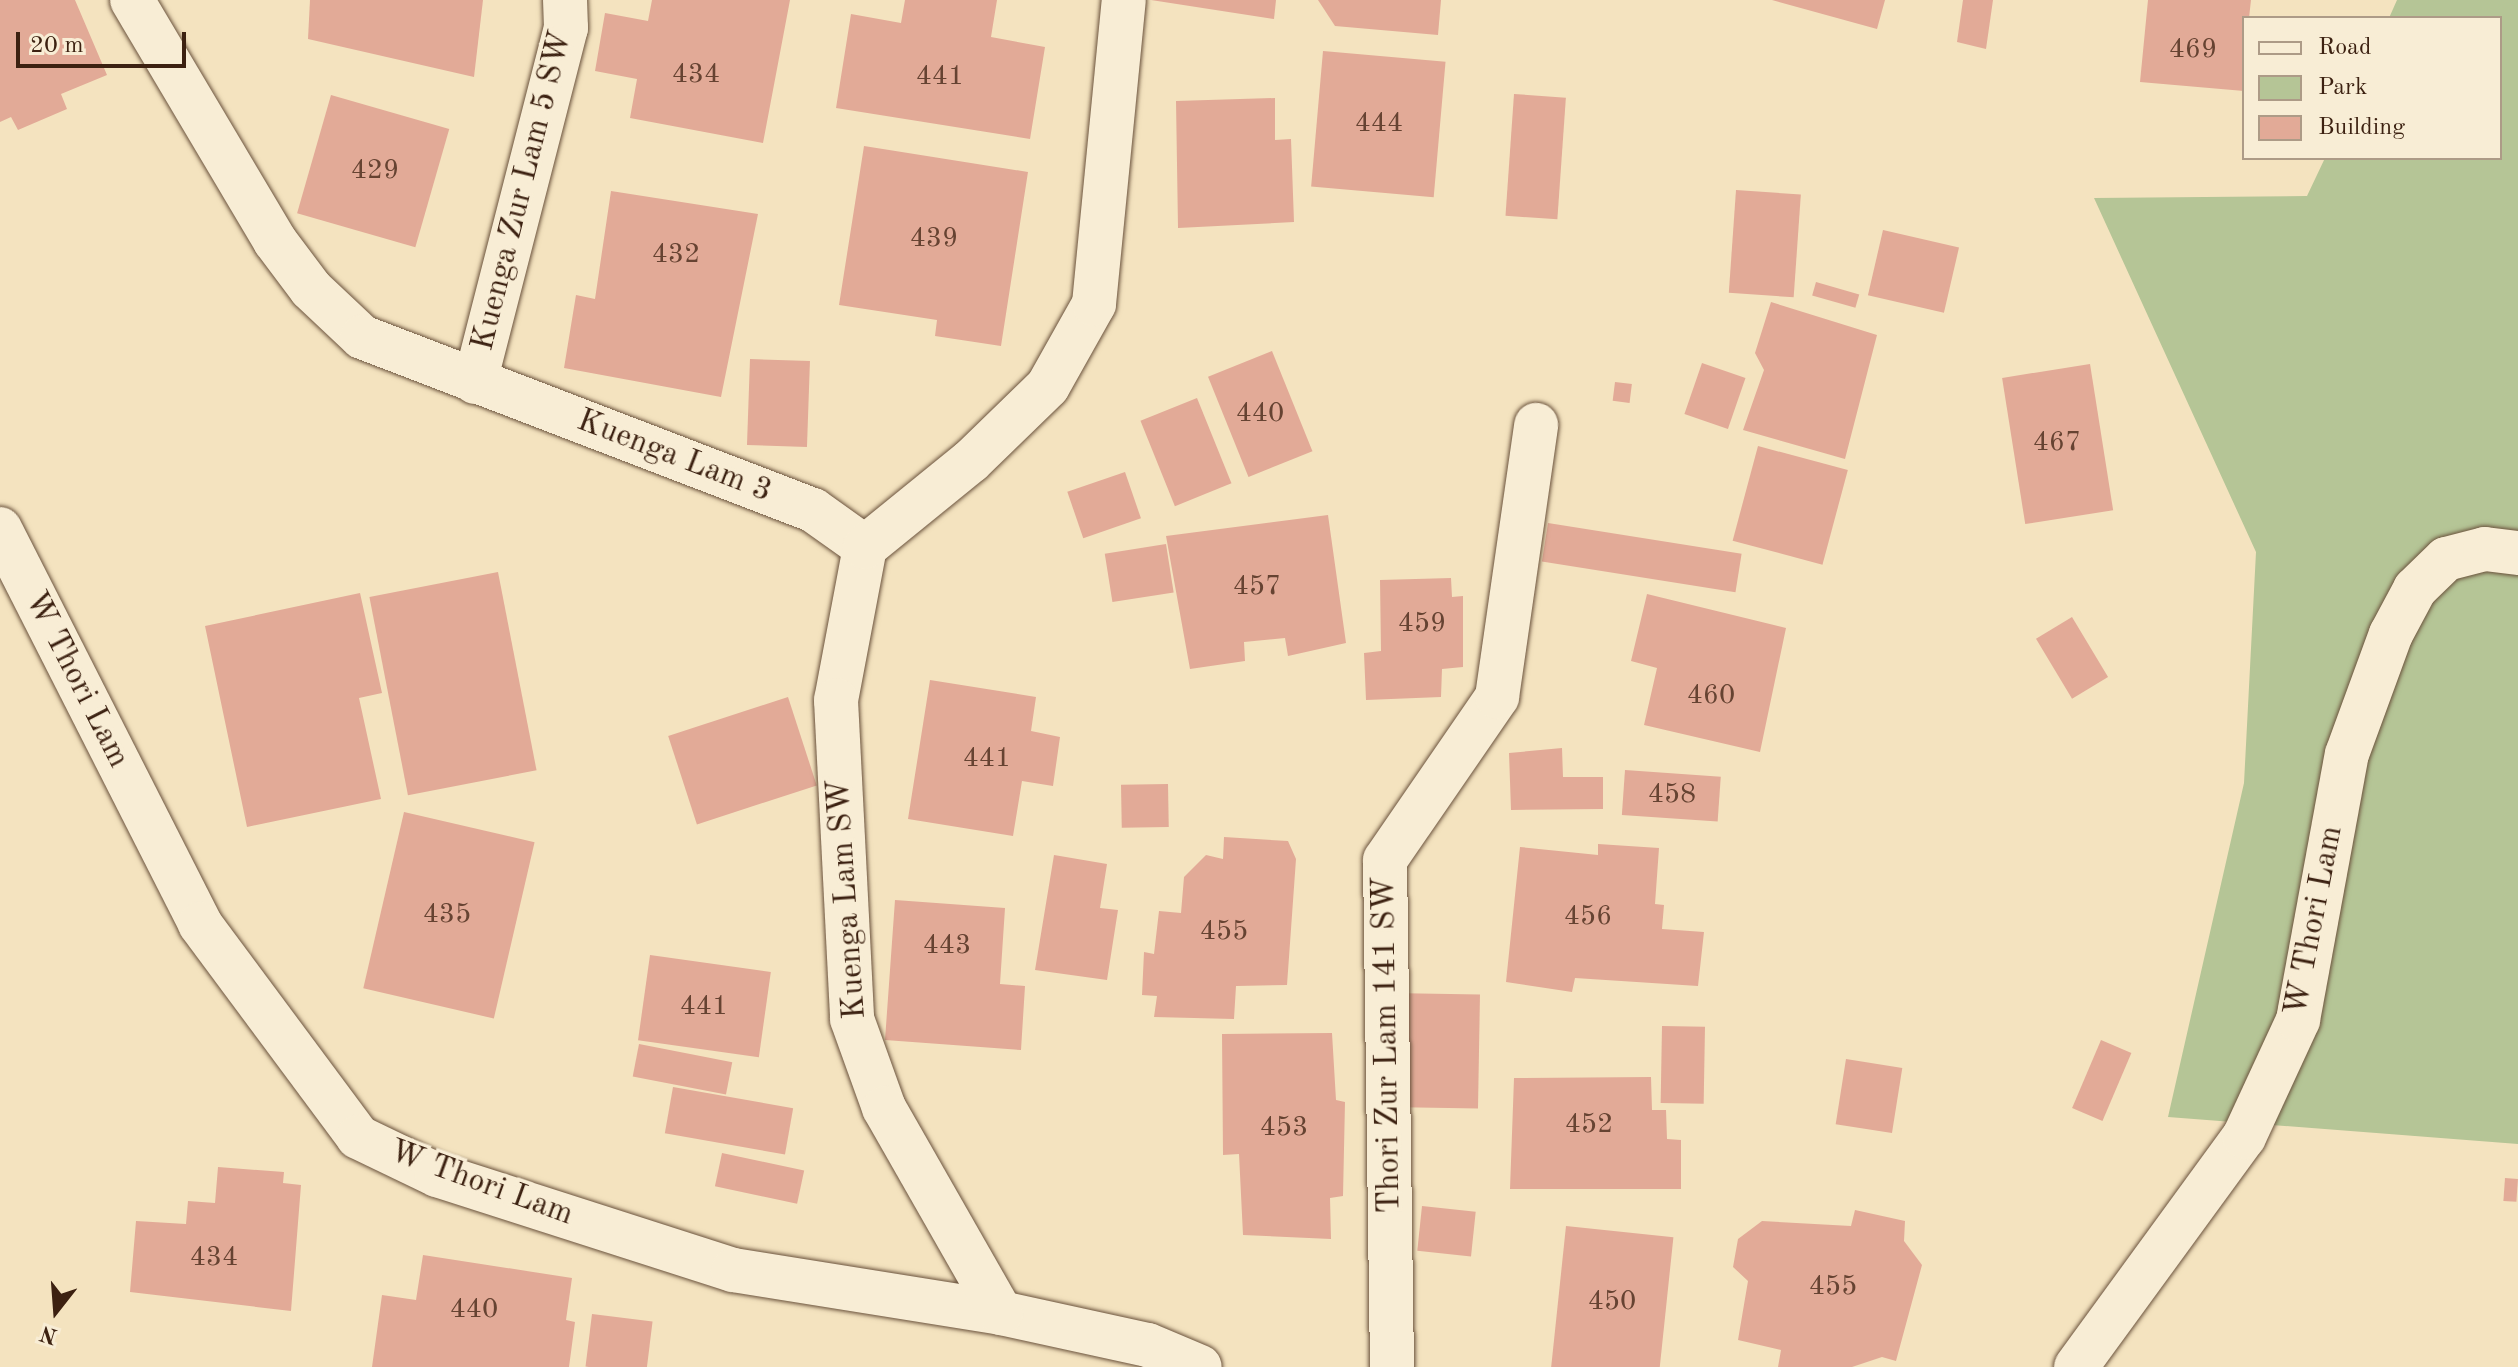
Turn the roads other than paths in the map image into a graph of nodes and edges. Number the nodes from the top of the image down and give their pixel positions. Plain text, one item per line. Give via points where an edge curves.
1 (132, 0) edge
2 (565, 0) edge
3 (1124, 0) edge
4 (475, 382) junction
5 (1536, 425) dead end
6 (0, 529) edge
7 (865, 547) junction
8 (2518, 553) edge
9 (1001, 1313) junction
10 (1200, 1367) edge
11 (1392, 1367) edge
12 (2076, 1367) edge

1 - 4 street via 275,241 311,289 362,337
2 - 4 street, Kuenga Zur Lam 5 SW via 566,28
3 - 7 street via 1094,304 1048,386 971,461
4 - 7 street, Kuenga Lam 3 via 813,510
5 - 11 street, Thori Zur Lam 141 SW via 1497,697 1385,860
6 - 9 street, W Thori Lam via 200,924 358,1137 437,1175 733,1270
7 - 9 street, Kuenga Lam SW via 836,700 852,1019 884,1108
8 - 12 street, W Thori Lam via 2485,549 2446,559 2415,589 2391,634 2347,754 2298,1020 2244,1137
9 - 10 street, W Thori Lam via 1148,1345

